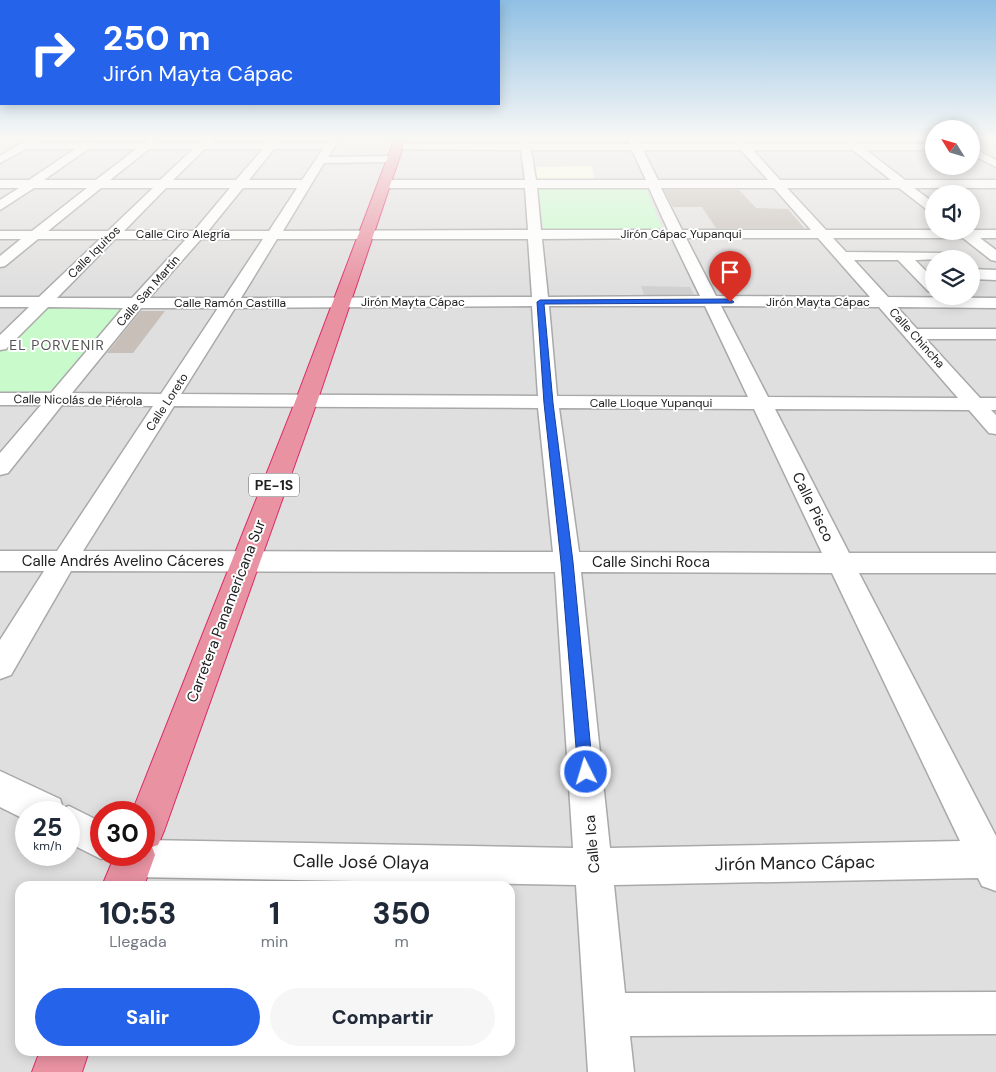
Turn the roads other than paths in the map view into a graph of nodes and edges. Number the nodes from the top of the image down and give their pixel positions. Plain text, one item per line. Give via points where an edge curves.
1 (26, 188) edge
2 (93, 188) edge
3 (158, 188) edge
4 (237, 188) edge
5 (304, 188) edge
6 (384, 188) edge
7 (531, 188) edge
8 (654, 188) edge
9 (781, 188) edge
10 (908, 188) edge
11 (925, 202) edge
12 (0, 206) edge
13 (275, 233) junction
14 (110, 234) junction
15 (198, 234) junction
16 (367, 234) junction
17 (534, 234) junction
18 (677, 234) junction
19 (823, 234) junction
20 (915, 234) junction
21 (925, 234) edge
22 (980, 234) edge
23 (996, 234) edge
24 (0, 235) edge
25 (35, 235) junction
26 (973, 240) edge
27 (932, 250) edge
28 (843, 256) junction
29 (902, 256) junction
30 (925, 257) edge
31 (996, 257) edge
32 (0, 263) edge
33 (925, 273) edge
34 (980, 274) edge
35 (996, 275) edge
36 (925, 301) edge
37 (0, 302) edge
38 (45, 302) junction
39 (231, 302) junction
40 (341, 302) junction
41 (540, 302) junction
42 (710, 302) junction
43 (136, 303) junction
44 (885, 303) junction
45 (980, 303) edge
46 (995, 304) edge
47 (913, 334) junction
48 (989, 334) edge
49 (0, 346) edge
50 (996, 349) edge
51 (0, 399) edge
52 (58, 399) junction
53 (167, 401) junction
54 (306, 402) junction
55 (548, 403) junction
56 (762, 403) junction
57 (975, 404) junction
58 (996, 404) edge
59 (996, 428) edge
60 (0, 468) edge
61 (245, 560) junction
62 (0, 561) edge
63 (64, 561) junction
64 (567, 562) junction
65 (841, 563) junction
66 (996, 563) edge
67 (0, 666) edge
68 (0, 788) edge
69 (25, 801) edge
70 (148, 801) edge
71 (155, 855) edge
72 (993, 865) edge
73 (594, 867) junction
74 (996, 1013) edge
75 (606, 1015) junction
76 (63, 1056) edge
77 (57, 1072) edge
78 (611, 1072) edge

1 - 12 street
2 - 25 street
3 - 14 street, Calle Iquitos
4 - 15 street, Calle San Martín
5 - 13 street, Calle Loreto
6 - 16 highway, Carretera Panamericana Sur / PE-1S
7 - 17 street, Calle Ica
8 - 18 street, Calle Pisco
9 - 19 street, Calle Chincha
10 - 11 street
13 - 15 street, Calle Ciro Alegría
13 - 16 street, Calle Ciro Alegría
13 - 39 street, Calle Loreto
14 - 15 street, Calle Ciro Alegría
14 - 25 street, Calle Ciro Alegría
14 - 38 street, Calle Iquitos
15 - 43 street, Calle San Martín
16 - 17 street, Jirón Cápac Yupanqui
16 - 40 highway, Carretera Panamericana Sur / PE-1S
17 - 18 street, Jirón Cápac Yupanqui
17 - 41 street, Calle Ica
18 - 19 street, Jirón Cápac Yupanqui
18 - 42 street, Calle Pisco
19 - 20 street, Jirón Cápac Yupanqui
19 - 28 street, Calle Chincha
20 - 21 street, Jirón Cápac Yupanqui
20 - 27 street
22 - 23 street, Jirón Cápac Yupanqui
24 - 25 street, Calle Ciro Alegría
25 - 32 street
26 - 31 street
28 - 29 street
28 - 44 street, Calle Chincha
29 - 30 street
29 - 33 street
34 - 35 street
36 - 44 street, Jirón Mayta Cápac
37 - 38 street, Calle Ramón Castilla
38 - 43 street, Calle Ramón Castilla
38 - 49 street, Calle Iquitos
39 - 40 street, Calle Ramón Castilla
39 - 43 street, Calle Ramón Castilla
39 - 53 street, Calle Loreto
40 - 41 street, Jirón Mayta Cápac
40 - 54 highway, Carretera Panamericana Sur / PE-1S
41 - 42 street, Jirón Mayta Cápac
41 - 55 street, Calle Ica
42 - 44 street, Jirón Mayta Cápac
42 - 56 street, Calle Pisco
43 - 52 street, Calle San Martín
44 - 47 street, Calle Chincha
45 - 46 street, Jirón Mayta Cápac
47 - 48 street
47 - 57 street, Calle Chincha
48 - 50 street
51 - 52 street, Calle Nicolás de Piérola
52 - 53 street, Calle Nicolás de Piérola
52 - 60 street, Calle San Martín
53 - 54 street, Calle Nicolás de Piérola
53 - 63 street, Calle Loreto
54 - 55 street, Calle Lloque Yupanqui
54 - 61 highway, Carretera Panamericana Sur / PE-1S
55 - 56 street, Calle Lloque Yupanqui
55 - 64 street, Calle Ica
56 - 57 street, Calle Lloque Yupanqui
56 - 65 street, Calle Pisco
57 - 58 street, Calle Lloque Yupanqui
57 - 59 street, Calle Chincha
61 - 63 street, Calle Andrés Avelino Cáceres
61 - 64 street, Calle Sinchi Roca
61 - 70 highway, Carretera Panamericana Sur / PE-1S
62 - 63 street, Calle Andrés Avelino Cáceres
63 - 67 street, Calle Loreto
64 - 65 street, Calle Sinchi Roca
64 - 73 street, Calle Ica
65 - 66 street, Calle Sinchi Roca
65 - 72 street, Calle Pisco
68 - 69 street
71 - 73 street, Calle José Olaya
72 - 73 street, Jirón Manco Cápac
73 - 75 street, Calle Ica
74 - 75 street
75 - 78 street, Calle Ica
76 - 77 highway

